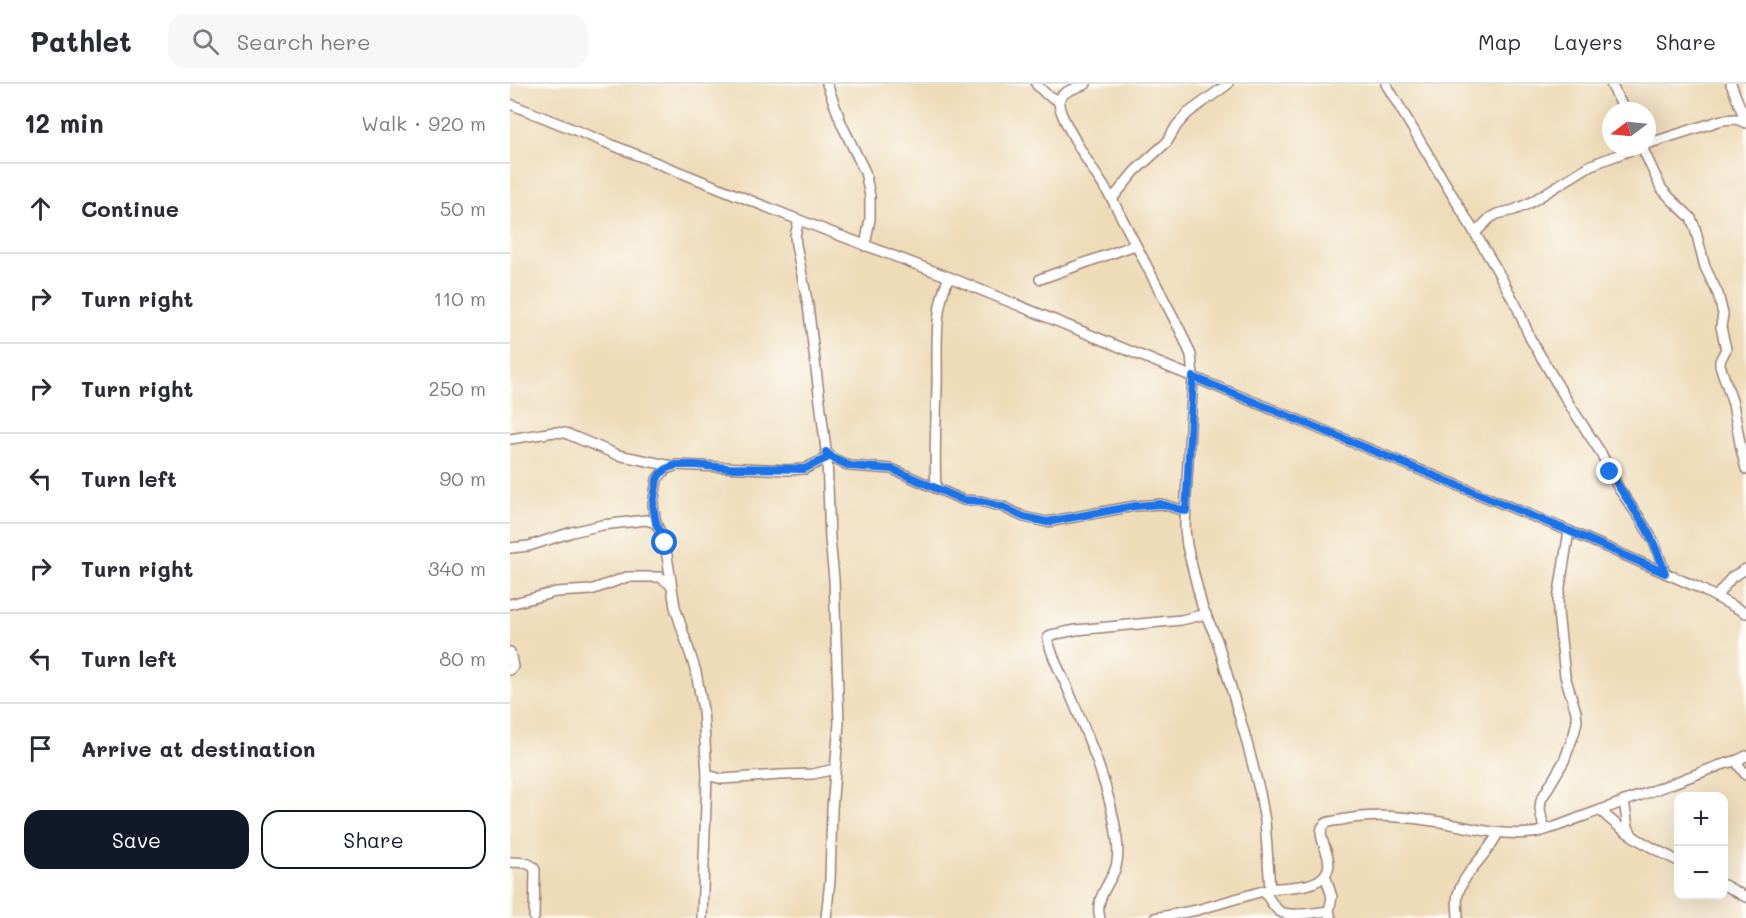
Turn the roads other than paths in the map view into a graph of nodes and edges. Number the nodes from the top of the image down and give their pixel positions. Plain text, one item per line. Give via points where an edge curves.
1 (827, 84) edge
2 (1036, 84) edge
3 (1086, 84) edge
4 (1228, 84) edge
5 (1386, 84) edge
6 (1611, 84) edge
7 (1731, 84) edge
8 (1059, 101) junction
9 (1620, 102) edge
10 (510, 104) edge
11 (1746, 123) edge
12 (1656, 141) edge
13 (1616, 156) edge
14 (1645, 156) edge
15 (1112, 199) junction
16 (799, 220) junction
17 (1475, 233) junction
18 (1136, 245) junction
19 (865, 246) junction
20 (949, 277) junction
21 (1040, 279) dead end
22 (1193, 377) junction
23 (510, 439) edge
24 (827, 455) junction
25 (650, 462) junction
26 (673, 466) junction
27 (1746, 469) edge
28 (657, 479) junction
29 (936, 488) junction
30 (1186, 511) junction
31 (651, 522) junction
32 (1569, 531) junction
33 (510, 548) edge
34 (1746, 569) edge
35 (669, 571) junction
36 (1665, 573) junction
37 (660, 577) junction
38 (671, 585) junction
39 (1716, 597) junction
40 (510, 604) edge
41 (1746, 613) edge
42 (1206, 614) junction
43 (510, 652) edge
44 (510, 670) edge
45 (1742, 758) edge
46 (835, 769) junction
47 (1746, 775) edge
48 (707, 776) junction
49 (722, 779) junction
50 (707, 789) junction
51 (1624, 801) junction
52 (1600, 810) junction
53 (1544, 830) junction
54 (1498, 833) junction
55 (1633, 837) junction
56 (1674, 859) edge
57 (510, 862) edge
58 (1322, 878) junction
59 (1728, 887) edge
60 (1267, 890) junction
61 (1746, 897) edge
62 (1330, 914) edge
63 (534, 918) edge
64 (702, 918) edge
65 (826, 918) edge
66 (1100, 918) edge
67 (1155, 918) edge
68 (1458, 918) edge

1 - 19 street via 864,172 870,196
2 - 8 street
3 - 8 street via 1070,90
4 - 15 street via 1188,113 1167,142
5 - 17 street
6 - 9 street
7 - 11 street
8 - 15 street via 1065,122
10 - 16 street
11 - 12 street via 1722,120
13 - 17 street via 1591,165 1528,204 1497,214
14 - 27 street via 1661,188 1691,218 1718,294 1726,349 1720,365 1733,404
15 - 18 street
16 - 19 street
16 - 24 street via 796,245 808,305
17 - 36 street via 1530,338 1654,542
18 - 21 street
18 - 22 street via 1191,355
19 - 20 street
20 - 22 street
20 - 29 street via 943,291 937,336
22 - 30 street
22 - 32 street
23 - 25 street via 565,433
24 - 26 street via 804,469
24 - 29 street via 850,466 892,469
24 - 46 street via 839,723
25 - 26 street
25 - 28 street
26 - 28 street
28 - 31 street
29 - 30 street via 963,500 981,501 1047,522 1135,506 1161,504
30 - 42 street via 1186,546
31 - 33 street via 602,525
31 - 35 street via 665,543
32 - 36 street
32 - 53 street via 1558,612 1565,676 1576,721 1564,760 1541,800
34 - 39 street via 1732,576
35 - 37 street
35 - 38 street
36 - 39 street
37 - 38 street
37 - 40 street via 627,577 591,590 556,592
38 - 48 street via 701,694
39 - 41 street
42 - 60 street via 1217,639 1260,793
42 - 66 street via 1076,630 1048,638 1107,792 1117,841 1116,866 1100,898
43 - 44 street
45 - 47 street via 1739,766
45 - 51 street
46 - 49 street via 813,774
46 - 65 street
48 - 49 street
48 - 50 street
49 - 50 street
50 - 64 street
51 - 52 street
51 - 55 street
52 - 53 street
52 - 55 street
53 - 54 street
54 - 58 street via 1411,818 1357,816 1328,823 1322,830 1329,866
54 - 68 street via 1460,890
55 - 56 street
57 - 63 street via 531,864 536,870
58 - 60 street
58 - 62 street via 1332,900
59 - 61 street
60 - 62 street via 1282,912
60 - 67 street

